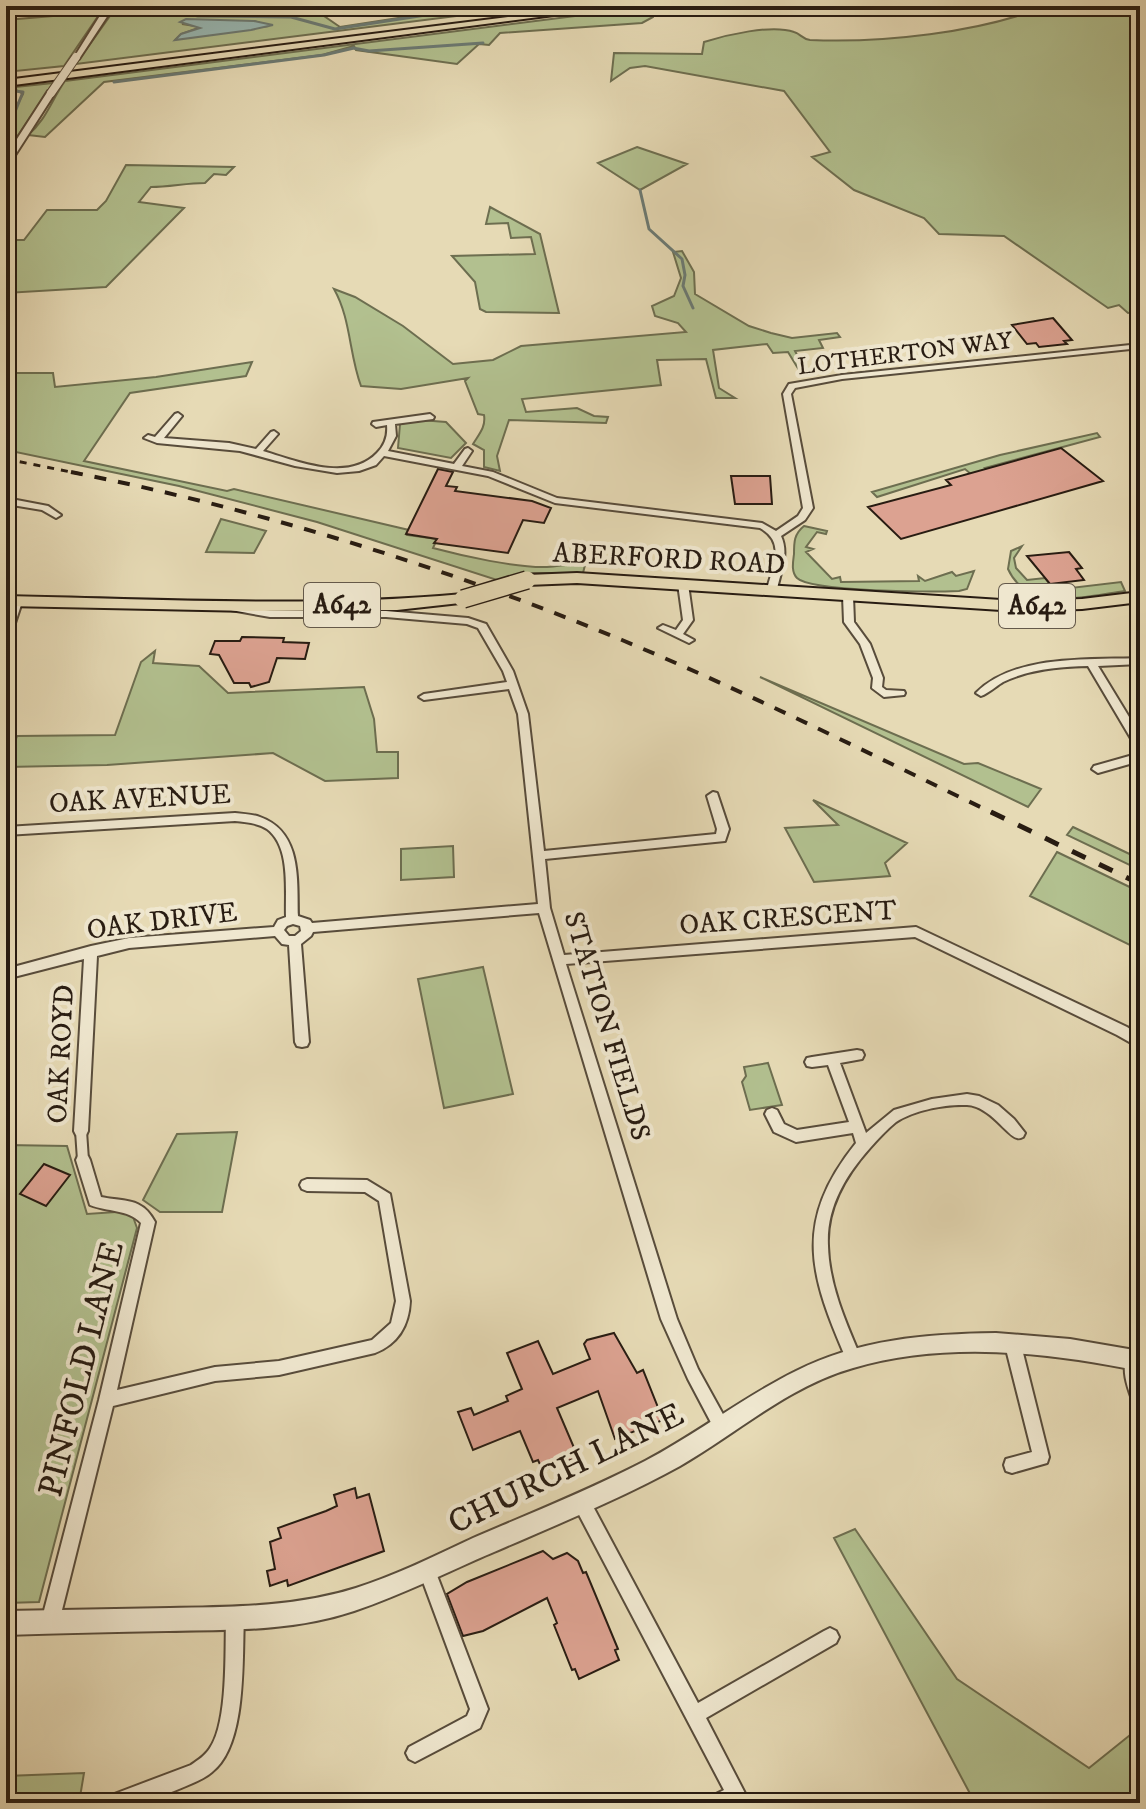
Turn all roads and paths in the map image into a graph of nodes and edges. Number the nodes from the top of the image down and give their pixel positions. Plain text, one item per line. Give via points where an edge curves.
1 (110, 6) edge
2 (565, 6) edge
3 (619, 6) edge
4 (6, 76) edge
5 (6, 83) edge
6 (6, 163) edge
7 (1140, 346) edge
8 (178, 416) dead end
9 (430, 417) dead end
10 (390, 422) junction
11 (376, 424) dead end
12 (274, 434) dead end
13 (468, 451) dead end
14 (258, 452) junction
15 (384, 453) junction
16 (457, 466) junction
17 (6, 501) edge
18 (56, 515) dead end
19 (777, 534) junction
20 (683, 584) junction
21 (772, 589) junction
22 (848, 596) junction
23 (1140, 597) edge
24 (12, 602) edge
25 (220, 606) junction
26 (663, 628) dead end
27 (6, 635) edge
28 (677, 635) junction
29 (689, 640) dead end
30 (1140, 661) edge
31 (1092, 664) junction
32 (513, 685) junction
33 (900, 693) dead end
34 (981, 693) dead end
35 (424, 697) dead end
36 (1140, 744) edge
37 (1140, 757) edge
38 (1098, 769) dead end
39 (713, 796) dead end
40 (6, 831) edge
41 (537, 856) junction
42 (544, 908) junction
43 (292, 919) junction
44 (308, 928) junction
45 (278, 931) junction
46 (295, 941) junction
47 (91, 951) junction
48 (559, 960) junction
49 (6, 974) edge
50 (302, 1042) dead end
51 (1140, 1043) edge
52 (857, 1055) dead end
53 (832, 1059) junction
54 (812, 1062) dead end
55 (772, 1114) dead end
56 (857, 1127) junction
57 (81, 1131) joint
58 (1018, 1133) dead end
59 (864, 1146) junction
60 (83, 1160) joint
61 (307, 1185) dead end
62 (1013, 1345) junction
63 (853, 1358) junction
64 (1136, 1360) edge
65 (107, 1400) junction
66 (1140, 1400) edge
67 (722, 1427) junction
68 (1012, 1465) dead end
69 (582, 1503) junction
70 (427, 1571) junction
71 (235, 1618) junction
72 (50, 1622) junction
73 (6, 1623) edge
74 (830, 1637) dead end
75 (694, 1715) junction
76 (415, 1753) dead end
77 (738, 1798) edge
78 (116, 1803) edge
79 (719, 1803) edge

1 - 6 street, bridge
2 - 4 highway
3 - 5 highway
7 - 19 street, LOTHERTON WAY via 792,386 787,394 808,508
8 - 14 street via 152,439
9 - 10 street
10 - 11 street
10 - 15 street via 393,433
12 - 14 street
13 - 16 street
14 - 15 street via 337,471 368,465
15 - 16 street
16 - 19 street via 555,500 754,524
17 - 18 street
19 - 21 street via 781,542
20 - 21 main road, ABERFORD ROAD / A642
20 - 25 main road, ABERFORD ROAD / A642, bridge via 527,580 463,599 397,605
20 - 28 street via 688,620
21 - 22 main road, ABERFORD ROAD / A642
22 - 23 main road, ABERFORD ROAD / A642 via 1017,606
22 - 33 street via 849,622 865,644 877,688 884,694
24 - 25 main road, ABERFORD ROAD / A642
24 - 27 street
25 - 32 street, STATION FIELDS via 270,614 386,614 478,624
26 - 28 street
28 - 29 street
30 - 31 street
31 - 34 street via 1022,670
31 - 36 street
32 - 35 street
32 - 41 street, STATION FIELDS via 523,714
37 - 38 street
39 - 41 street via 721,838
40 - 43 street, OAK AVENUE via 235,817 258,820 277,829 286,845
41 - 42 street, STATION FIELDS
42 - 44 street
42 - 48 street, STATION FIELDS
43 - 44 street via 302,920
43 - 45 street
44 - 46 street
45 - 46 street via 282,939
45 - 47 street, OAK DRIVE via 152,940
46 - 50 street
47 - 49 street, OAK DRIVE
47 - 57 street, OAK ROYD
48 - 51 street, OAK CRESCENT via 916,932
48 - 67 street, STATION FIELDS via 669,1319
52 - 53 street
53 - 54 street
53 - 56 street
55 - 56 street via 779,1128 796,1136
56 - 59 street
57 - 60 street, OAK ROYD
58 - 59 street via 1009,1121 972,1099 894,1116
59 - 63 street via 824,1211 820,1251
60 - 65 street, PINFOLD LANE via 95,1201 130,1205 148,1222
61 - 65 street via 367,1186 385,1198 403,1301 398,1327 388,1338 375,1346 279,1368 215,1374
62 - 63 street, CHURCH LANE via 956,1344
62 - 64 street, CHURCH LANE via 1082,1348
62 - 68 street via 1041,1457
63 - 67 street, CHURCH LANE via 804,1378
64 - 66 street via 1131,1372
65 - 72 street, PINFOLD LANE
67 - 69 street, CHURCH LANE
69 - 70 street, CHURCH LANE
69 - 75 street
70 - 71 street, CHURCH LANE via 316,1610
70 - 76 street via 479,1709 474,1722
71 - 72 street, CHURCH LANE
71 - 78 street via 227,1731 218,1755 199,1770
72 - 73 street, CHURCH LANE
74 - 75 street
75 - 77 street
77 - 79 street

